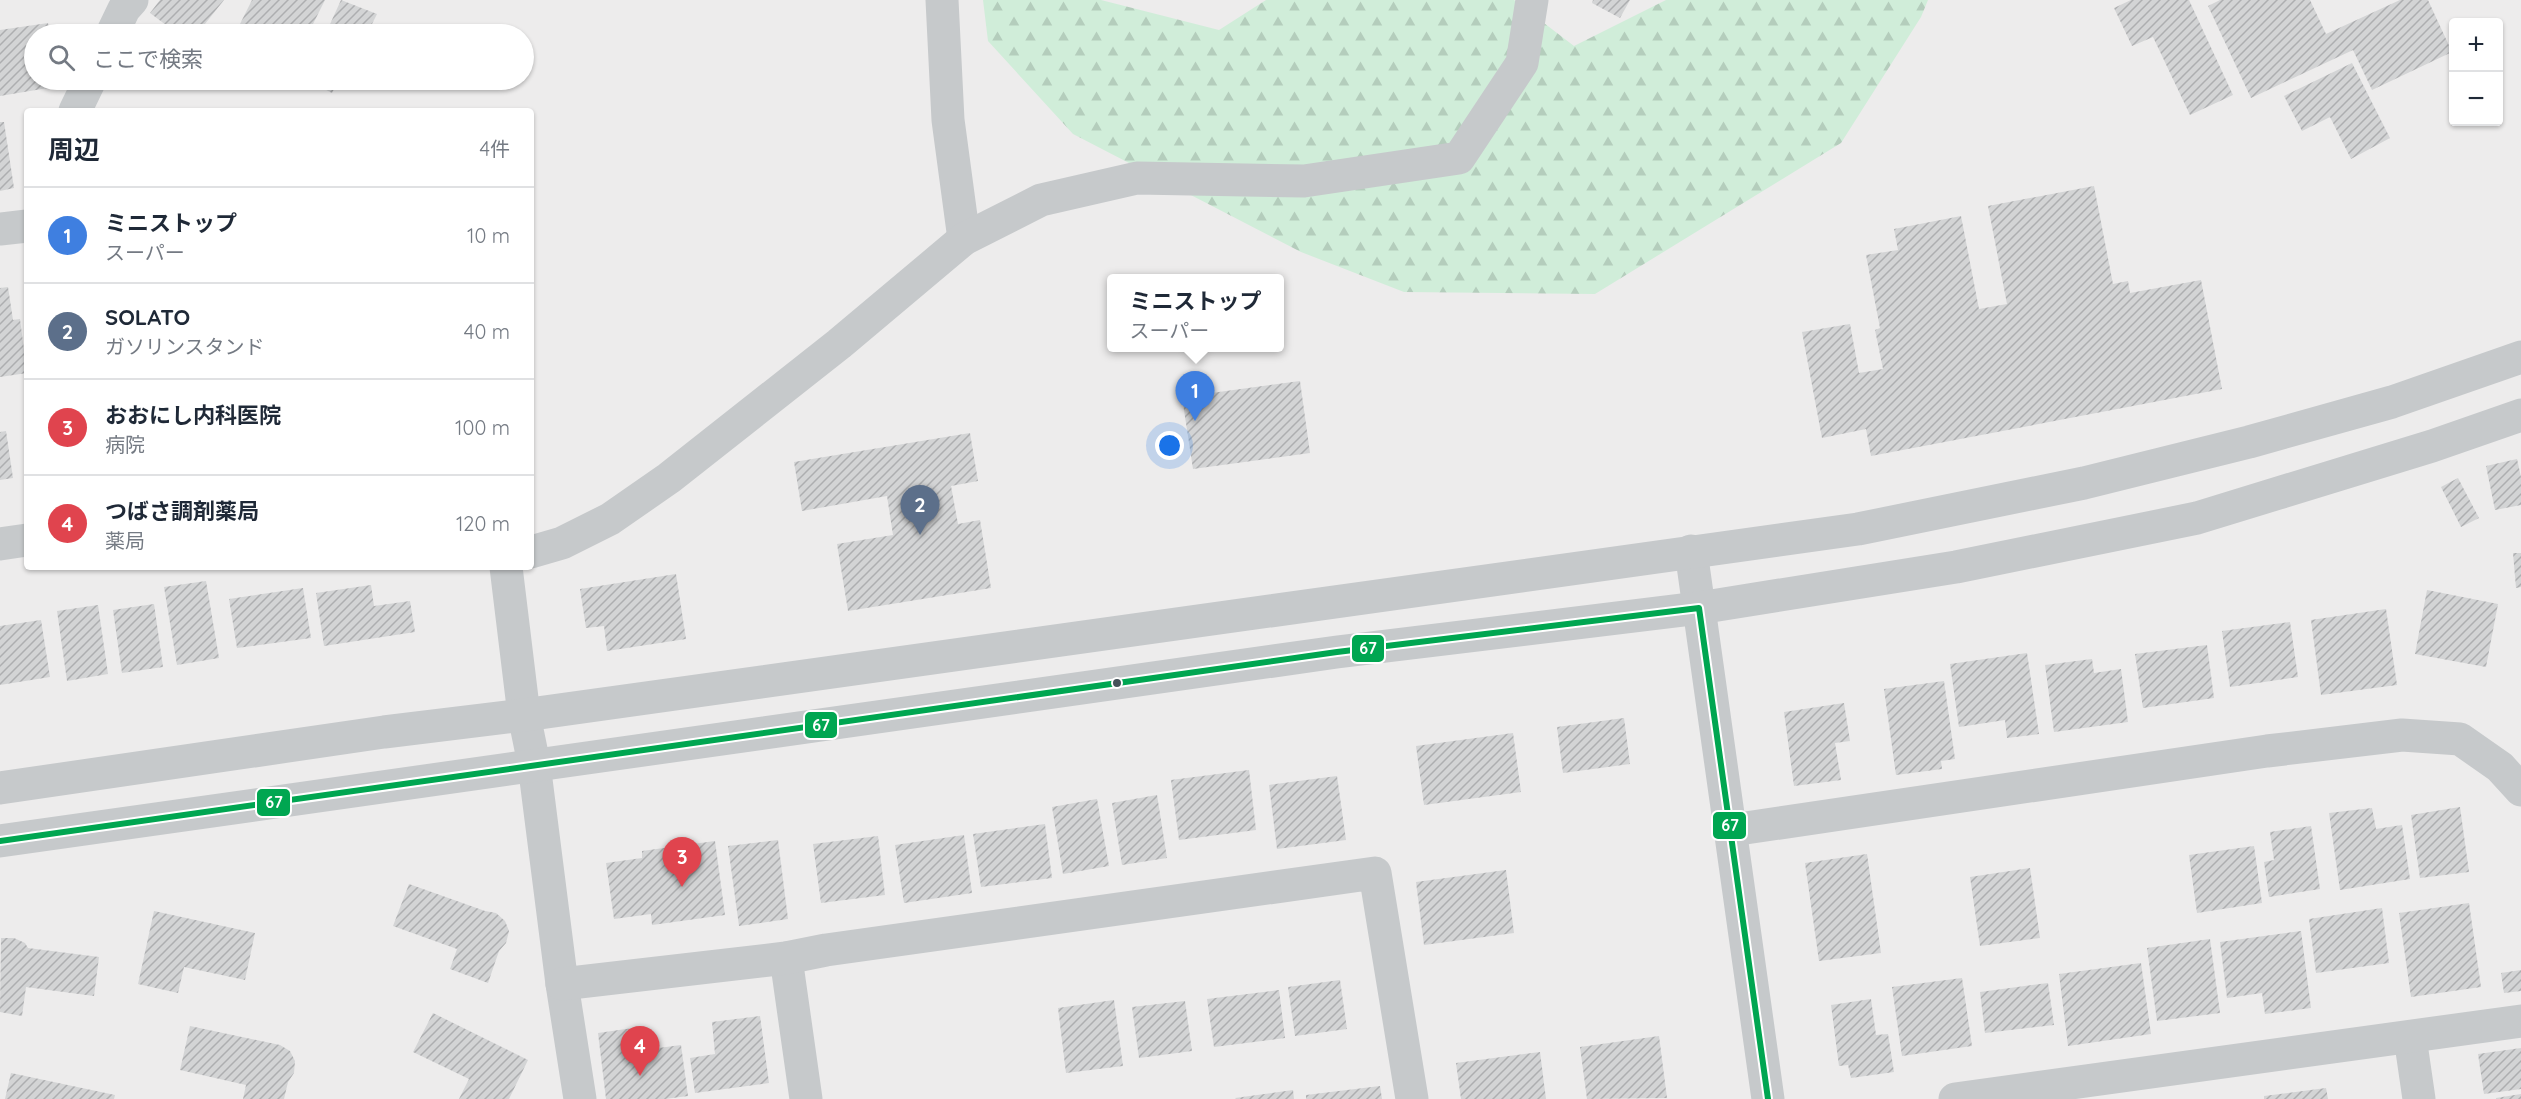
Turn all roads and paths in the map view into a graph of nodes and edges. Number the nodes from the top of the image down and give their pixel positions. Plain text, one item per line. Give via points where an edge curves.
1 (942, 0) edge
2 (1532, 0) edge
3 (85, 90) edge
4 (76, 108) edge
5 (24, 226) edge
6 (0, 230) edge
7 (964, 239) junction
8 (2521, 357) edge
9 (2521, 415) edge
10 (24, 540) edge
11 (0, 544) edge
12 (534, 551) edge
13 (1691, 551) junction
14 (506, 570) edge
15 (1699, 608) junction
16 (524, 715) junction
17 (534, 764) junction
18 (0, 788) edge
19 (2521, 790) edge
20 (1731, 830) junction
21 (0, 841) edge
22 (786, 958) junction
23 (562, 984) junction
24 (2521, 1021) edge
25 (2410, 1037) junction
26 (2109, 1088) edge
27 (580, 1099) edge
28 (806, 1099) edge
29 (1412, 1099) edge
30 (1768, 1099) edge
31 (1955, 1099) edge
32 (2419, 1099) edge

1 - 7 street via 948,120
2 - 7 street via 1522,63 1459,158 1304,181 1137,178 1041,200
3 - 4 street
5 - 6 street
7 - 12 street via 669,478 610,519 562,543
8 - 13 street via 2392,402 2084,483 1858,529
9 - 15 street via 2198,518 1956,567
10 - 11 street
13 - 15 street
13 - 16 street
14 - 16 street
15 - 17 street via 1337,652
15 - 20 street
16 - 17 street
16 - 18 street
17 - 21 street
17 - 23 street
19 - 20 street via 2500,767 2460,739 2402,735 2267,751
20 - 30 street
22 - 23 street
22 - 28 street
22 - 29 street via 1375,873
23 - 27 street
24 - 25 street
25 - 26 street
25 - 32 street
26 - 31 street

